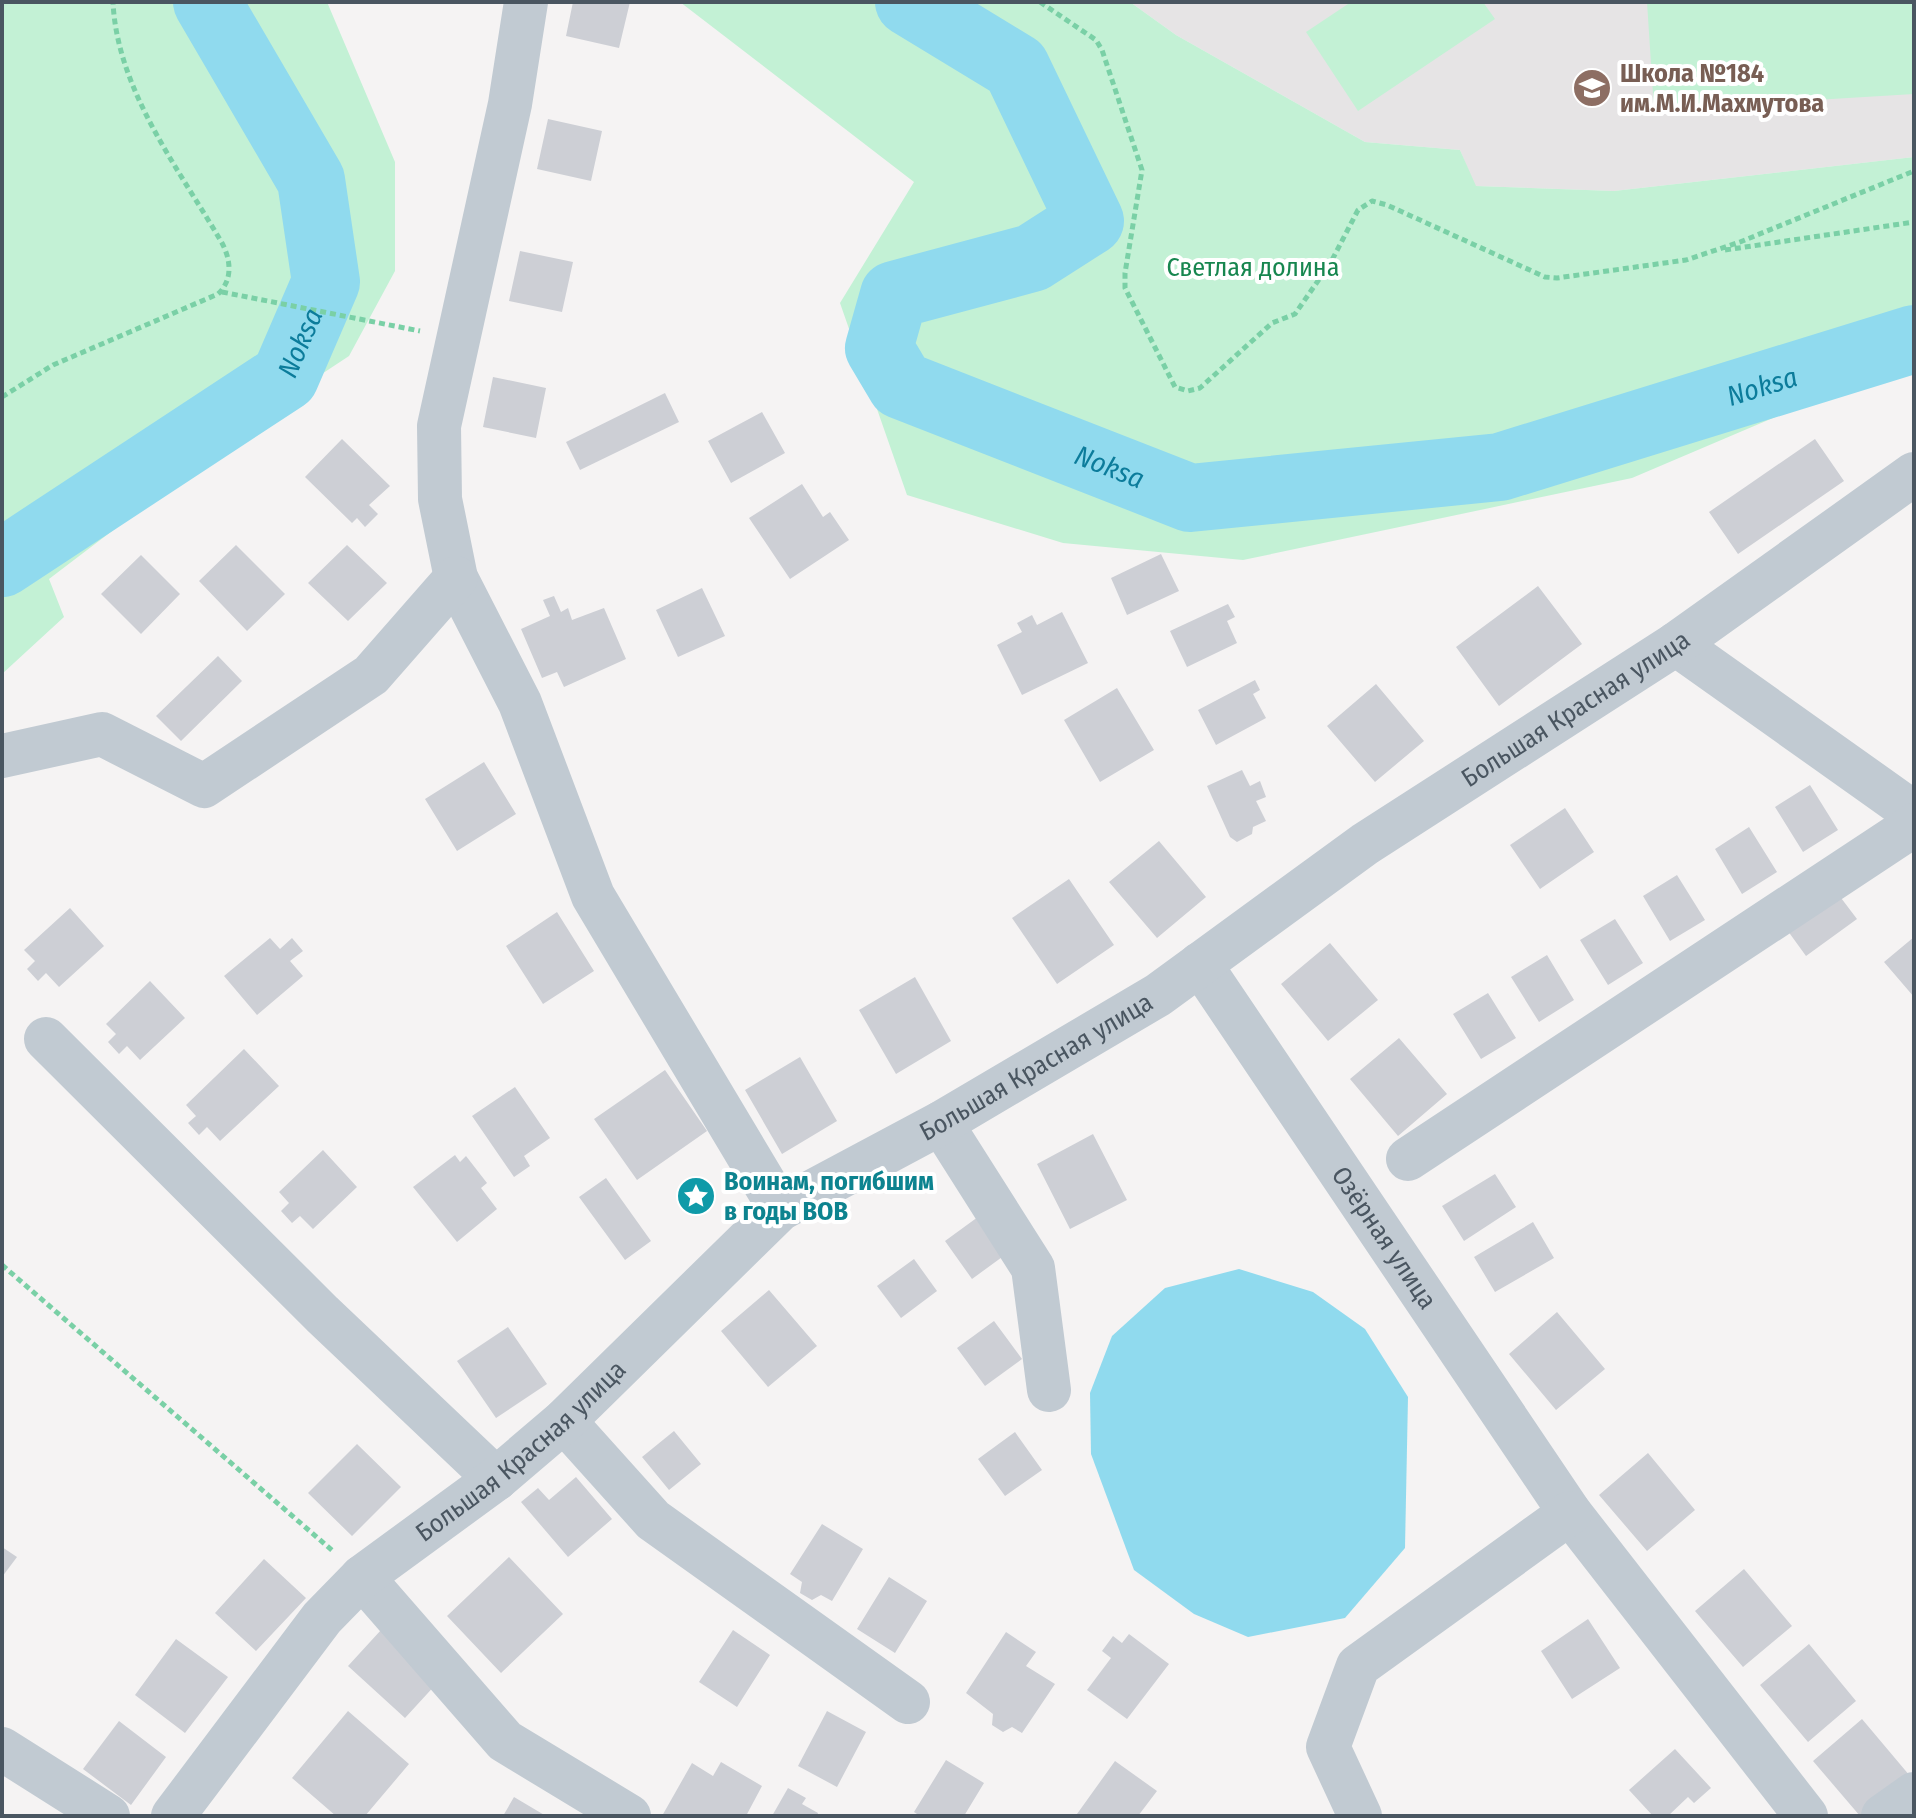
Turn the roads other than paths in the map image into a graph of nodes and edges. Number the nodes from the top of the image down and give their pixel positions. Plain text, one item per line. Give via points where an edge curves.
1 (526, 2) edge
2 (1914, 474) edge
3 (456, 578) junction
4 (1676, 644) junction
5 (2, 756) edge
6 (1914, 813) edge
7 (1914, 825) edge
8 (1200, 964) junction
9 (46, 1039) dead end
10 (941, 1123) junction
11 (1408, 1159) dead end
12 (780, 1209) junction
13 (1049, 1390) dead end
14 (564, 1421) junction
15 (496, 1479) junction
16 (1570, 1513) junction
17 (362, 1577) junction
18 (908, 1702) dead end
19 (2, 1749) edge
20 (1914, 1794) edge
21 (108, 1816) edge
22 (173, 1816) edge
23 (629, 1816) edge
24 (1360, 1816) edge
25 (1806, 1816) edge
26 (1883, 1816) edge

1 - 3 street via 510,104 439,426 440,499
2 - 4 street, Большая Красная улица
3 - 5 street via 371,675 204,786 102,734
3 - 12 street via 520,703 593,896
4 - 6 street
4 - 8 street, Большая Красная улица via 1365,844
7 - 11 street
8 - 10 street, Большая Красная улица via 1158,995
8 - 16 street, Озёрная улица
9 - 15 street
10 - 12 street, Большая Красная улица
10 - 13 street via 1033,1268
12 - 14 street, Большая Красная улица
14 - 15 street, Большая Красная улица
14 - 18 street via 653,1520
15 - 17 street, Большая Красная улица
16 - 24 street via 1358,1666 1328,1747
16 - 25 street, Озёрная улица
17 - 22 street, Большая Красная улица via 322,1618
17 - 23 street via 505,1741
19 - 21 street
20 - 26 street

